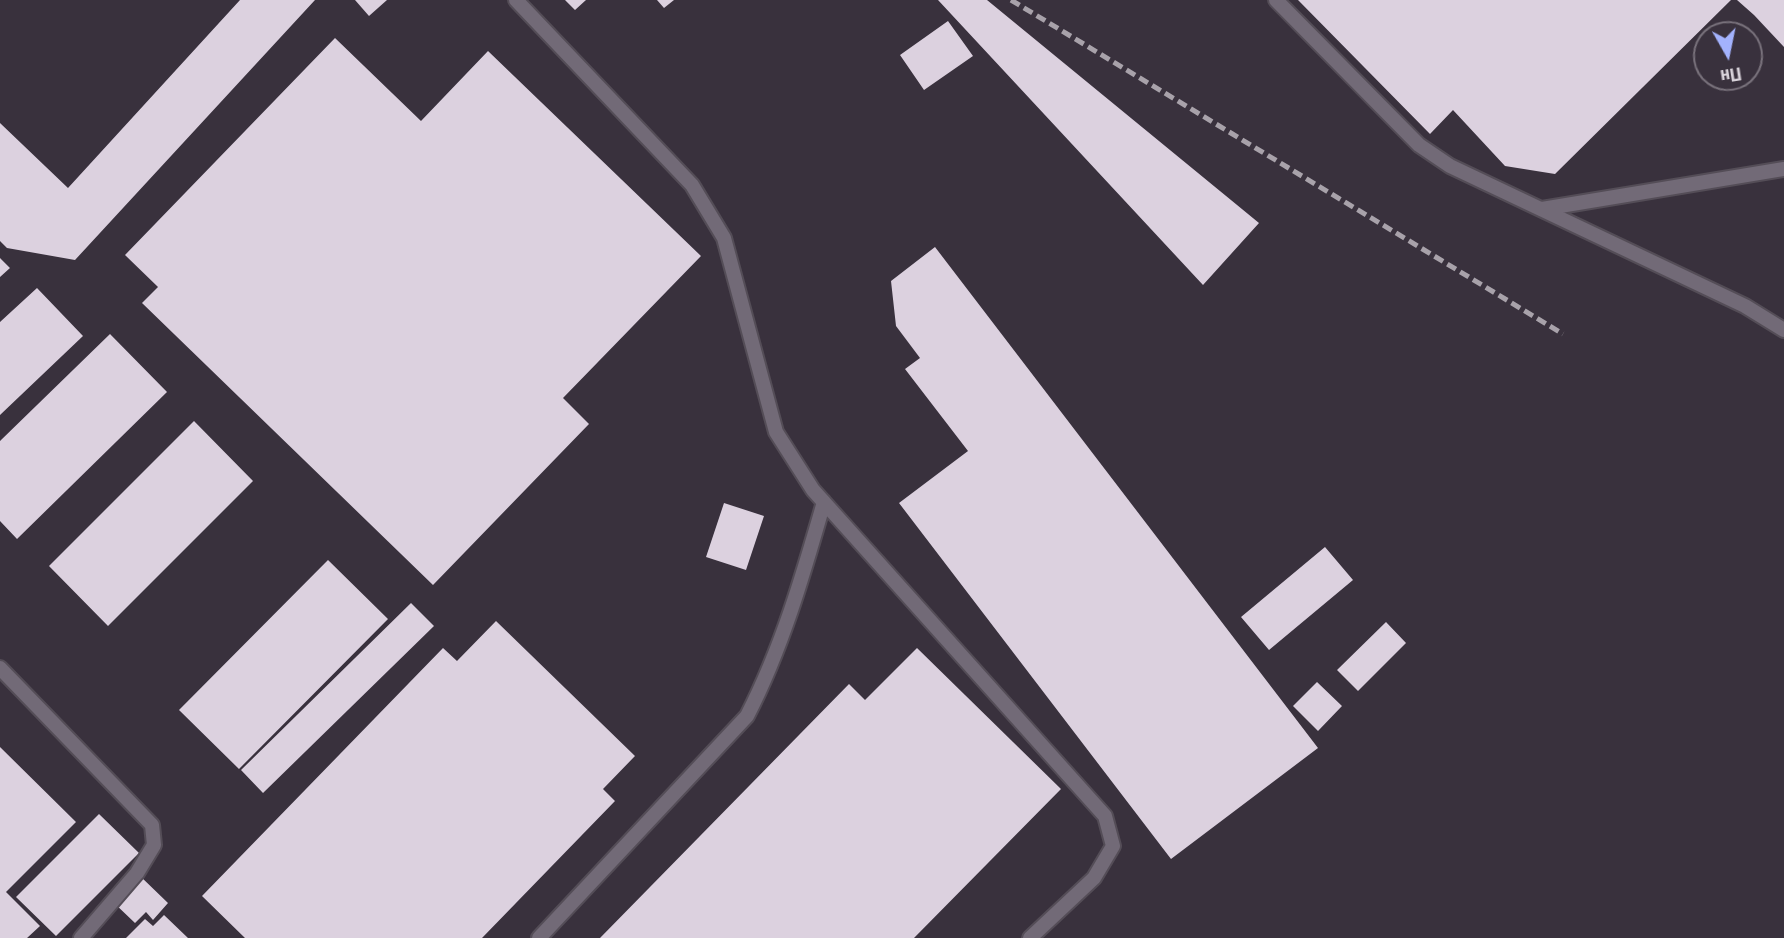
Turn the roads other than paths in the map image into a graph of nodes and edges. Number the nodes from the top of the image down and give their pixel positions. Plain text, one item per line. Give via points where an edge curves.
1 (516, 0) edge
2 (1276, 0) edge
3 (1783, 169) edge
4 (1542, 209) junction
5 (1784, 330) edge
6 (824, 502) junction
7 (0, 668) edge
8 (81, 938) edge
9 (539, 938) edge
10 (1030, 938) edge

1 - 6 lane via 692,185 724,237 776,432
2 - 4 lane via 1419,145 1450,166
3 - 4 lane
4 - 5 lane via 1745,306
6 - 9 lane via 794,604 747,716
6 - 10 lane via 1105,816 1113,846 1094,878
7 - 8 lane via 152,825 154,845 137,873

